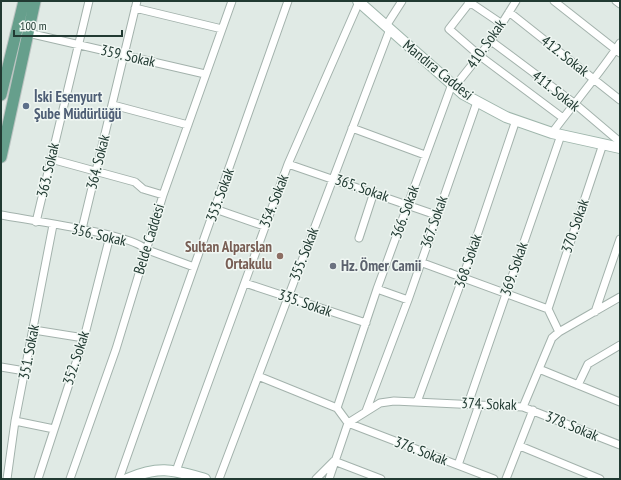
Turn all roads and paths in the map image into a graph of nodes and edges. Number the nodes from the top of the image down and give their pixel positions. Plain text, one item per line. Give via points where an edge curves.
1 (24, 1) edge
2 (35, 1) edge
3 (89, 1) edge
4 (232, 1) edge
5 (288, 1) edge
6 (358, 1) edge
7 (402, 1) edge
8 (516, 1) edge
9 (554, 1) edge
10 (616, 1) edge
11 (469, 2) edge
12 (620, 4) edge
13 (136, 5) edge
14 (509, 12) junction
15 (502, 24) junction
16 (388, 27) junction
17 (222, 29) junction
18 (28, 33) junction
19 (491, 41) junction
20 (79, 44) junction
21 (619, 49) edge
22 (125, 55) junction
23 (480, 56) junction
24 (205, 74) junction
25 (595, 80) junction
26 (454, 85) junction
27 (1, 95) edge
28 (620, 100) edge
29 (477, 102) junction
30 (574, 103) junction
31 (113, 105) junction
32 (563, 118) junction
33 (516, 120) junction
34 (188, 125) junction
35 (352, 128) junction
36 (556, 134) junction
37 (620, 142) edge
38 (603, 144) junction
39 (620, 148) edge
40 (425, 155) junction
41 (1, 157) edge
42 (51, 160) junction
43 (288, 164) junction
44 (95, 171) junction
45 (333, 178) junction
46 (374, 192) junction
47 (163, 195) junction
48 (408, 205) junction
49 (215, 210) junction
50 (1, 215) edge
51 (436, 215) junction
52 (36, 222) junction
53 (53, 224) junction
54 (264, 226) junction
55 (82, 229) junction
56 (110, 236) junction
57 (359, 238) dead end
58 (620, 239) edge
59 (145, 249) junction
60 (420, 262) junction
61 (194, 266) junction
62 (463, 277) junction
63 (245, 283) junction
64 (377, 289) junction
65 (506, 293) junction
66 (287, 297) junction
67 (620, 297) edge
68 (408, 300) junction
69 (548, 309) junction
70 (595, 312) junction
71 (366, 323) junction
72 (34, 330) junction
73 (559, 332) junction
74 (84, 338) junction
75 (620, 345) edge
76 (1, 367) edge
77 (539, 369) junction
78 (26, 371) junction
79 (258, 376) junction
80 (578, 385) junction
81 (417, 402) junction
82 (620, 402) edge
83 (468, 404) junction
84 (479, 405) junction
85 (523, 407) junction
86 (337, 408) junction
87 (533, 410) junction
88 (366, 411) junction
89 (16, 421) junction
90 (348, 423) junction
91 (54, 428) junction
92 (620, 445) edge
93 (520, 446) junction
94 (334, 461) junction
95 (458, 465) junction
96 (176, 471) junction
97 (154, 475) edge
98 (7, 479) edge
99 (38, 479) edge
100 (70, 479) edge
101 (119, 479) edge
102 (127, 479) edge
103 (205, 479) edge
104 (219, 479) edge
105 (316, 479) edge
106 (329, 479) edge
107 (381, 479) edge
108 (494, 479) edge
109 (506, 479) edge
110 (600, 479) edge

1 - 27 main road
2 - 18 main road
3 - 20 street, 363. Sokak
4 - 17 street, Belde Caddesi
5 - 49 street, 353. Sokak
6 - 16 street, Mandıra Caddesi
6 - 43 street, 354. Sokak
7 - 16 street, 355. Sokak
8 - 14 street, 410. Sokak
9 - 21 street
10 - 12 street
11 - 15 street
11 - 23 street via 449,29
13 - 17 street
13 - 22 street, 364. Sokak
14 - 15 street, 410. Sokak
14 - 25 street, 412. Sokak
15 - 19 street, 410. Sokak
16 - 26 street, Mandıra Caddesi
16 - 35 street, 355. Sokak
17 - 24 street, Belde Caddesi
18 - 20 street, 359. Sokak
18 - 41 main road
19 - 23 street, 410. Sokak
19 - 30 street, 411. Sokak
20 - 22 street, 359. Sokak
20 - 42 street, 363. Sokak
21 - 25 street, 369. Sokak
22 - 24 street, 359. Sokak
22 - 31 street, 364. Sokak
23 - 26 street, 410. Sokak
23 - 32 street
24 - 34 street, Belde Caddesi
25 - 28 street, 412. Sokak
25 - 30 street, 369. Sokak
26 - 29 street, Mandıra Caddesi
26 - 40 street, 366. Sokak
29 - 33 street, Mandıra Caddesi
29 - 51 street, 367. Sokak
30 - 32 street, 369. Sokak
30 - 37 street, 411. Sokak
31 - 34 street
31 - 44 street, 364. Sokak
32 - 36 street, 369. Sokak
33 - 36 street, Mandıra Caddesi
33 - 62 street, 368. Sokak
34 - 47 street, Belde Caddesi
35 - 40 street
35 - 45 street, 355. Sokak
36 - 38 street, Mandıra Caddesi
36 - 65 street, 369. Sokak
38 - 39 street, Mandıra Caddesi
38 - 69 street, 370. Sokak
40 - 48 street, 366. Sokak
42 - 44 street
42 - 52 street, 363. Sokak
43 - 45 street, 365. Sokak
43 - 54 street, 354. Sokak
44 - 47 street via 135,182 143,189
44 - 55 street, 364. Sokak
45 - 46 street, 365. Sokak
45 - 66 street, 355. Sokak
46 - 48 street, 365. Sokak
46 - 57 street
47 - 59 street, Belde Caddesi
48 - 51 street, 365. Sokak
48 - 64 street, 366. Sokak
49 - 54 street
49 - 61 street, 353. Sokak
50 - 52 street, 356. Sokak
51 - 60 street, 367. Sokak
52 - 53 street, 356. Sokak
53 - 55 street, 356. Sokak
53 - 72 street, 351. Sokak
54 - 63 street, 354. Sokak
55 - 56 street, 356. Sokak
56 - 59 street, 356. Sokak via 141,245
56 - 74 street, 352. Sokak
58 - 70 street
59 - 61 street, 356. Sokak
59 - 100 street, Belde Caddesi via 116,349
60 - 62 street
60 - 68 street, 367. Sokak
61 - 101 street, 353. Sokak
62 - 65 street
62 - 81 street, 368. Sokak
63 - 66 street, 335. Sokak
63 - 96 street, 354. Sokak
64 - 68 street
64 - 71 street, 366. Sokak
65 - 69 street
65 - 83 street, 369. Sokak
66 - 71 street, 335. Sokak
66 - 79 street, 355. Sokak
67 - 70 street, 374. Sokak
68 - 88 street, 367. Sokak
69 - 73 street
70 - 73 street, 374. Sokak
71 - 86 street, 366. Sokak
72 - 74 street
72 - 78 street, 351. Sokak
73 - 77 street, 374. Sokak via 552,338
74 - 91 street, 352. Sokak
75 - 80 street via 588,364
76 - 78 street
77 - 80 street
77 - 85 street, 374. Sokak
78 - 89 street, 351. Sokak
79 - 86 street
79 - 104 street, 355. Sokak
80 - 82 street
81 - 83 street, 374. Sokak
81 - 88 street, 374. Sokak via 380,403
83 - 84 street, 374. Sokak
84 - 85 street, 374. Sokak
84 - 95 street
85 - 87 street, 378. Sokak
86 - 90 street
87 - 92 street, 378. Sokak
87 - 93 street
88 - 90 street, 374. Sokak
89 - 91 street
89 - 98 street, 351. Sokak
90 - 94 street
90 - 95 street, 376. Sokak
91 - 99 street, 352. Sokak
93 - 109 street
93 - 110 street
94 - 105 street
94 - 106 street
94 - 107 street
95 - 108 street, 376. Sokak
96 - 97 street via 165,469
96 - 103 street
97 - 102 street via 144,472

